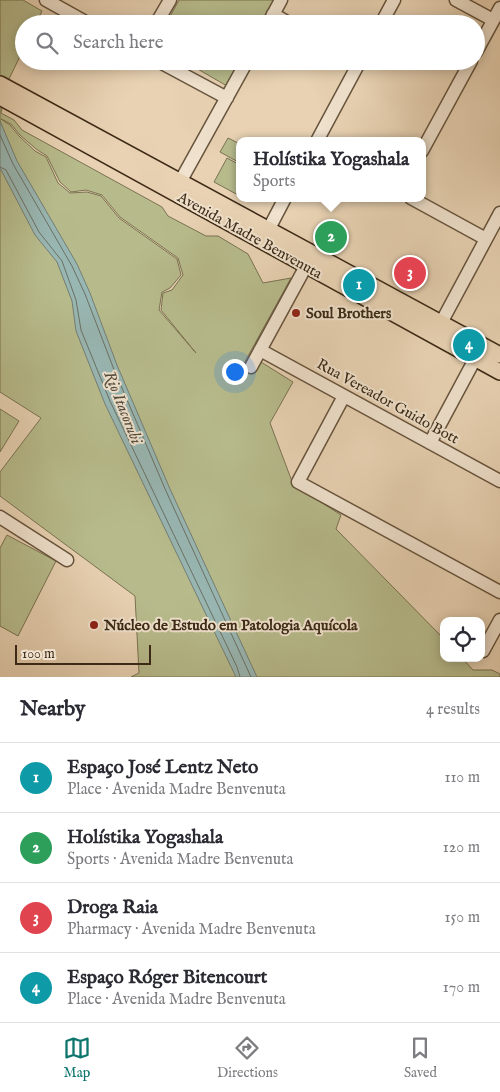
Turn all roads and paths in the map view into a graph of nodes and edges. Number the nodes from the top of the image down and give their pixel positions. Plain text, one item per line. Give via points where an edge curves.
1 (46, 0) edge
2 (170, 0) edge
3 (281, 0) edge
4 (394, 0) edge
5 (456, 0) edge
6 (500, 8) edge
7 (73, 15) edge
8 (161, 15) edge
9 (273, 15) edge
10 (386, 15) edge
11 (484, 15) edge
12 (485, 16) edge
13 (493, 20) junction
14 (485, 35) edge
15 (175, 70) edge
16 (242, 70) edge
17 (354, 70) edge
18 (466, 70) edge
19 (4, 91) edge
20 (226, 98) junction
21 (319, 137) edge
22 (426, 144) edge
23 (176, 188) junction
24 (283, 202) edge
25 (418, 202) edge
26 (500, 213) edge
27 (265, 236) junction
28 (486, 239) junction
29 (306, 266) junction
30 (441, 323) junction
31 (260, 350) junction
32 (500, 355) edge
33 (475, 359) junction
34 (251, 367) dead end
35 (500, 372) edge
36 (344, 396) junction
37 (430, 442) junction
38 (500, 481) edge
39 (0, 517) edge
40 (67, 560) dead end
41 (500, 592) edge
42 (500, 620) edge
43 (485, 647) edge

1 - 7 street
2 - 8 street
3 - 9 street
4 - 10 street
5 - 11 street
6 - 13 street
12 - 13 street
13 - 14 street
15 - 20 street
16 - 20 street
17 - 21 street
18 - 22 street
19 - 23 main road, Avenida Madre Benvenuta
19 - 23 main road, Avenida Madre Benvenuta via 20,108
20 - 23 street
23 - 27 main road, Avenida Madre Benvenuta
24 - 27 street
25 - 28 street
26 - 28 street
27 - 29 main road, Avenida Madre Benvenuta
27 - 30 main road, Avenida Madre Benvenuta
28 - 30 street
29 - 31 street
29 - 33 main road, Avenida Madre Benvenuta
30 - 32 main road, Avenida Madre Benvenuta
31 - 34 street
31 - 36 street, Rua Vereador Guido Bott
33 - 35 main road, Avenida Madre Benvenuta
33 - 37 street
36 - 37 street, Rua Vereador Guido Bott
36 - 41 street via 298,482
37 - 38 street, Rua Vereador Guido Bott
39 - 40 street
42 - 43 street

